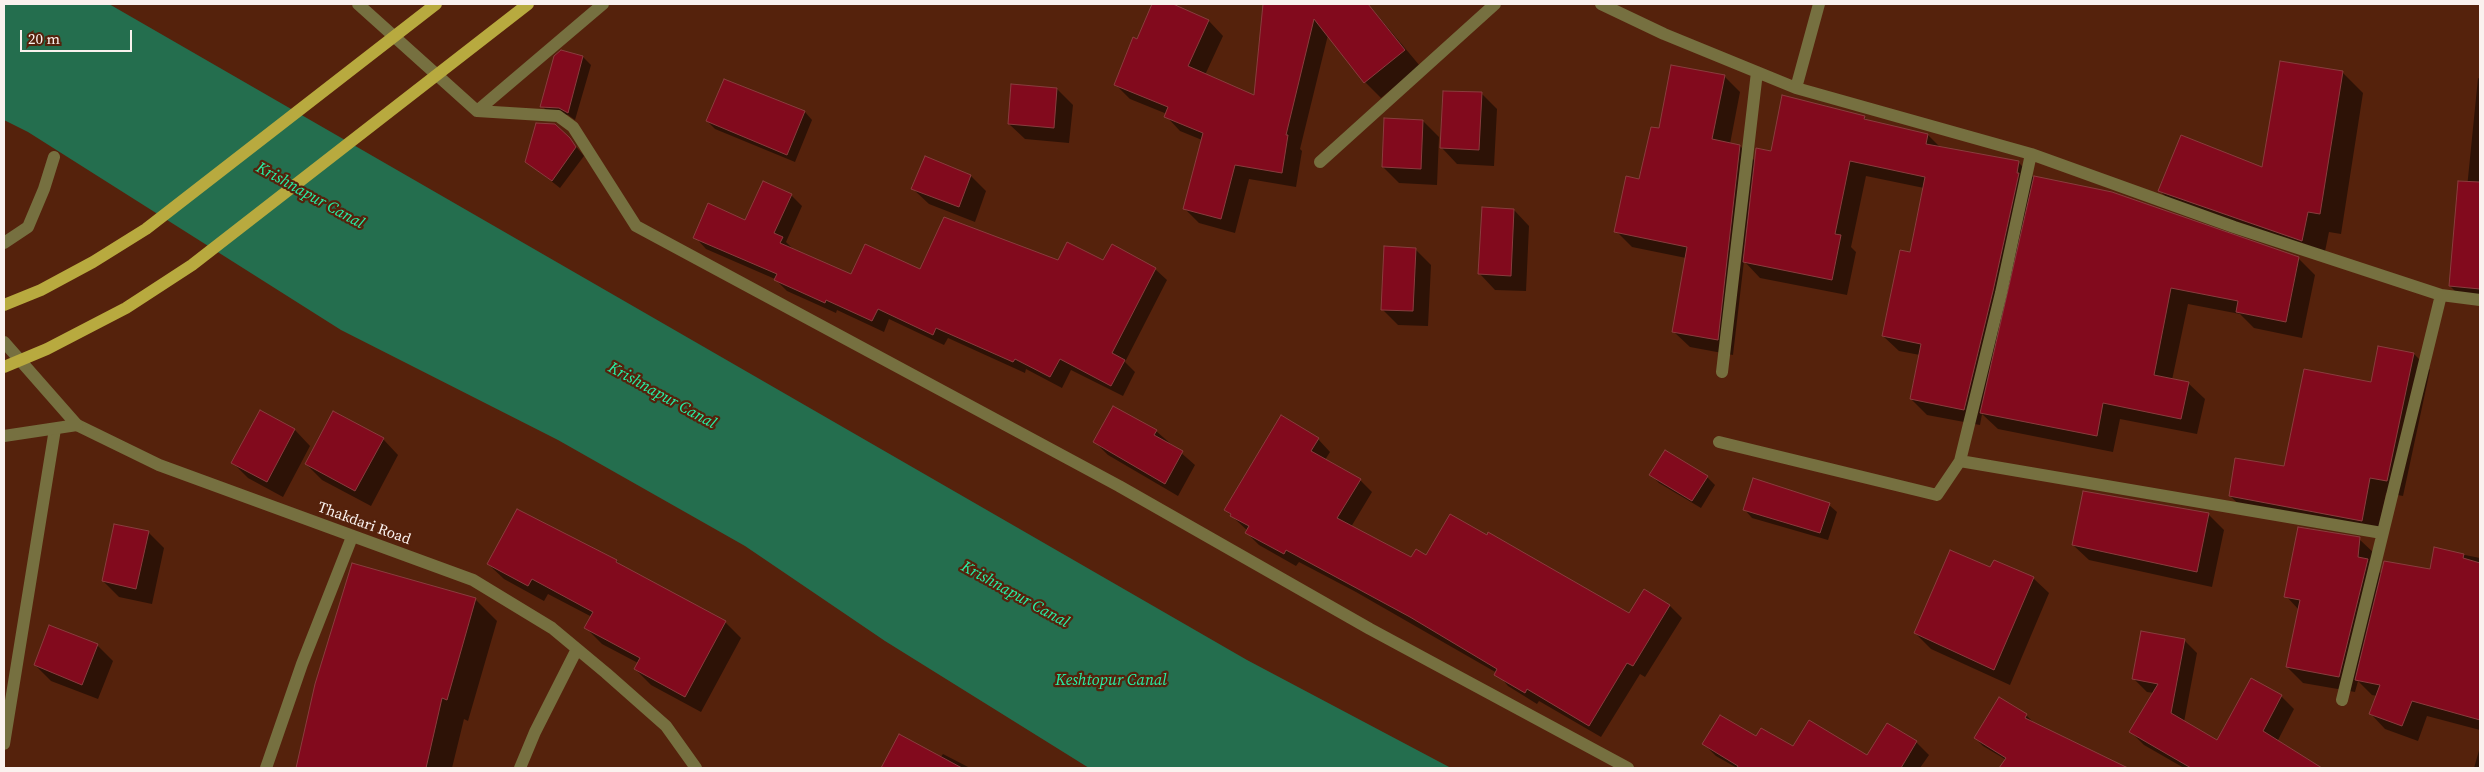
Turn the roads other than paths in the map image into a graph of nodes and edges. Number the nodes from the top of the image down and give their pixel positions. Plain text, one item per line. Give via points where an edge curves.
1 (358, 4) edge
2 (436, 4) edge
3 (528, 4) edge
4 (603, 4) edge
5 (1495, 4) edge
6 (1601, 4) edge
7 (1819, 4) edge
8 (1757, 72) junction
9 (1796, 88) junction
10 (477, 111) junction
11 (2031, 154) junction
12 (54, 157) dead end
13 (1320, 162) dead end
14 (4, 243) edge
15 (2441, 296) junction
16 (2480, 300) edge
17 (4, 305) edge
18 (4, 342) edge
19 (4, 367) edge
20 (1722, 372) dead end
21 (77, 425) junction
22 (55, 428) junction
23 (4, 436) edge
24 (1719, 442) dead end
25 (1960, 461) junction
26 (2382, 533) junction
27 (352, 537) junction
28 (577, 649) junction
29 (2342, 700) dead end
30 (4, 744) edge
31 (266, 768) edge
32 (520, 768) edge
33 (696, 768) edge
34 (1628, 768) edge

1 - 10 street
2 - 17 main road, bridge via 146,229 41,290
3 - 19 main road, bridge via 192,265 126,308 47,349
4 - 10 street
5 - 13 street
6 - 8 street
7 - 9 street
8 - 9 street
8 - 20 street
9 - 11 street
10 - 34 street via 558,116 573,127 636,226 1119,486 1370,629
11 - 15 street via 2234,227
11 - 25 street
12 - 14 street via 28,227
15 - 16 street
15 - 26 street
18 - 21 street, Thakdari Road
21 - 22 street
21 - 27 street, Thakdari Road via 159,465
22 - 23 street
22 - 30 street
24 - 25 street via 1937,495
25 - 26 street
26 - 29 street
27 - 28 street, Thakdari Road via 473,580 552,628
27 - 31 street via 302,664
28 - 32 street
28 - 33 street, Thakdari Road via 666,726

